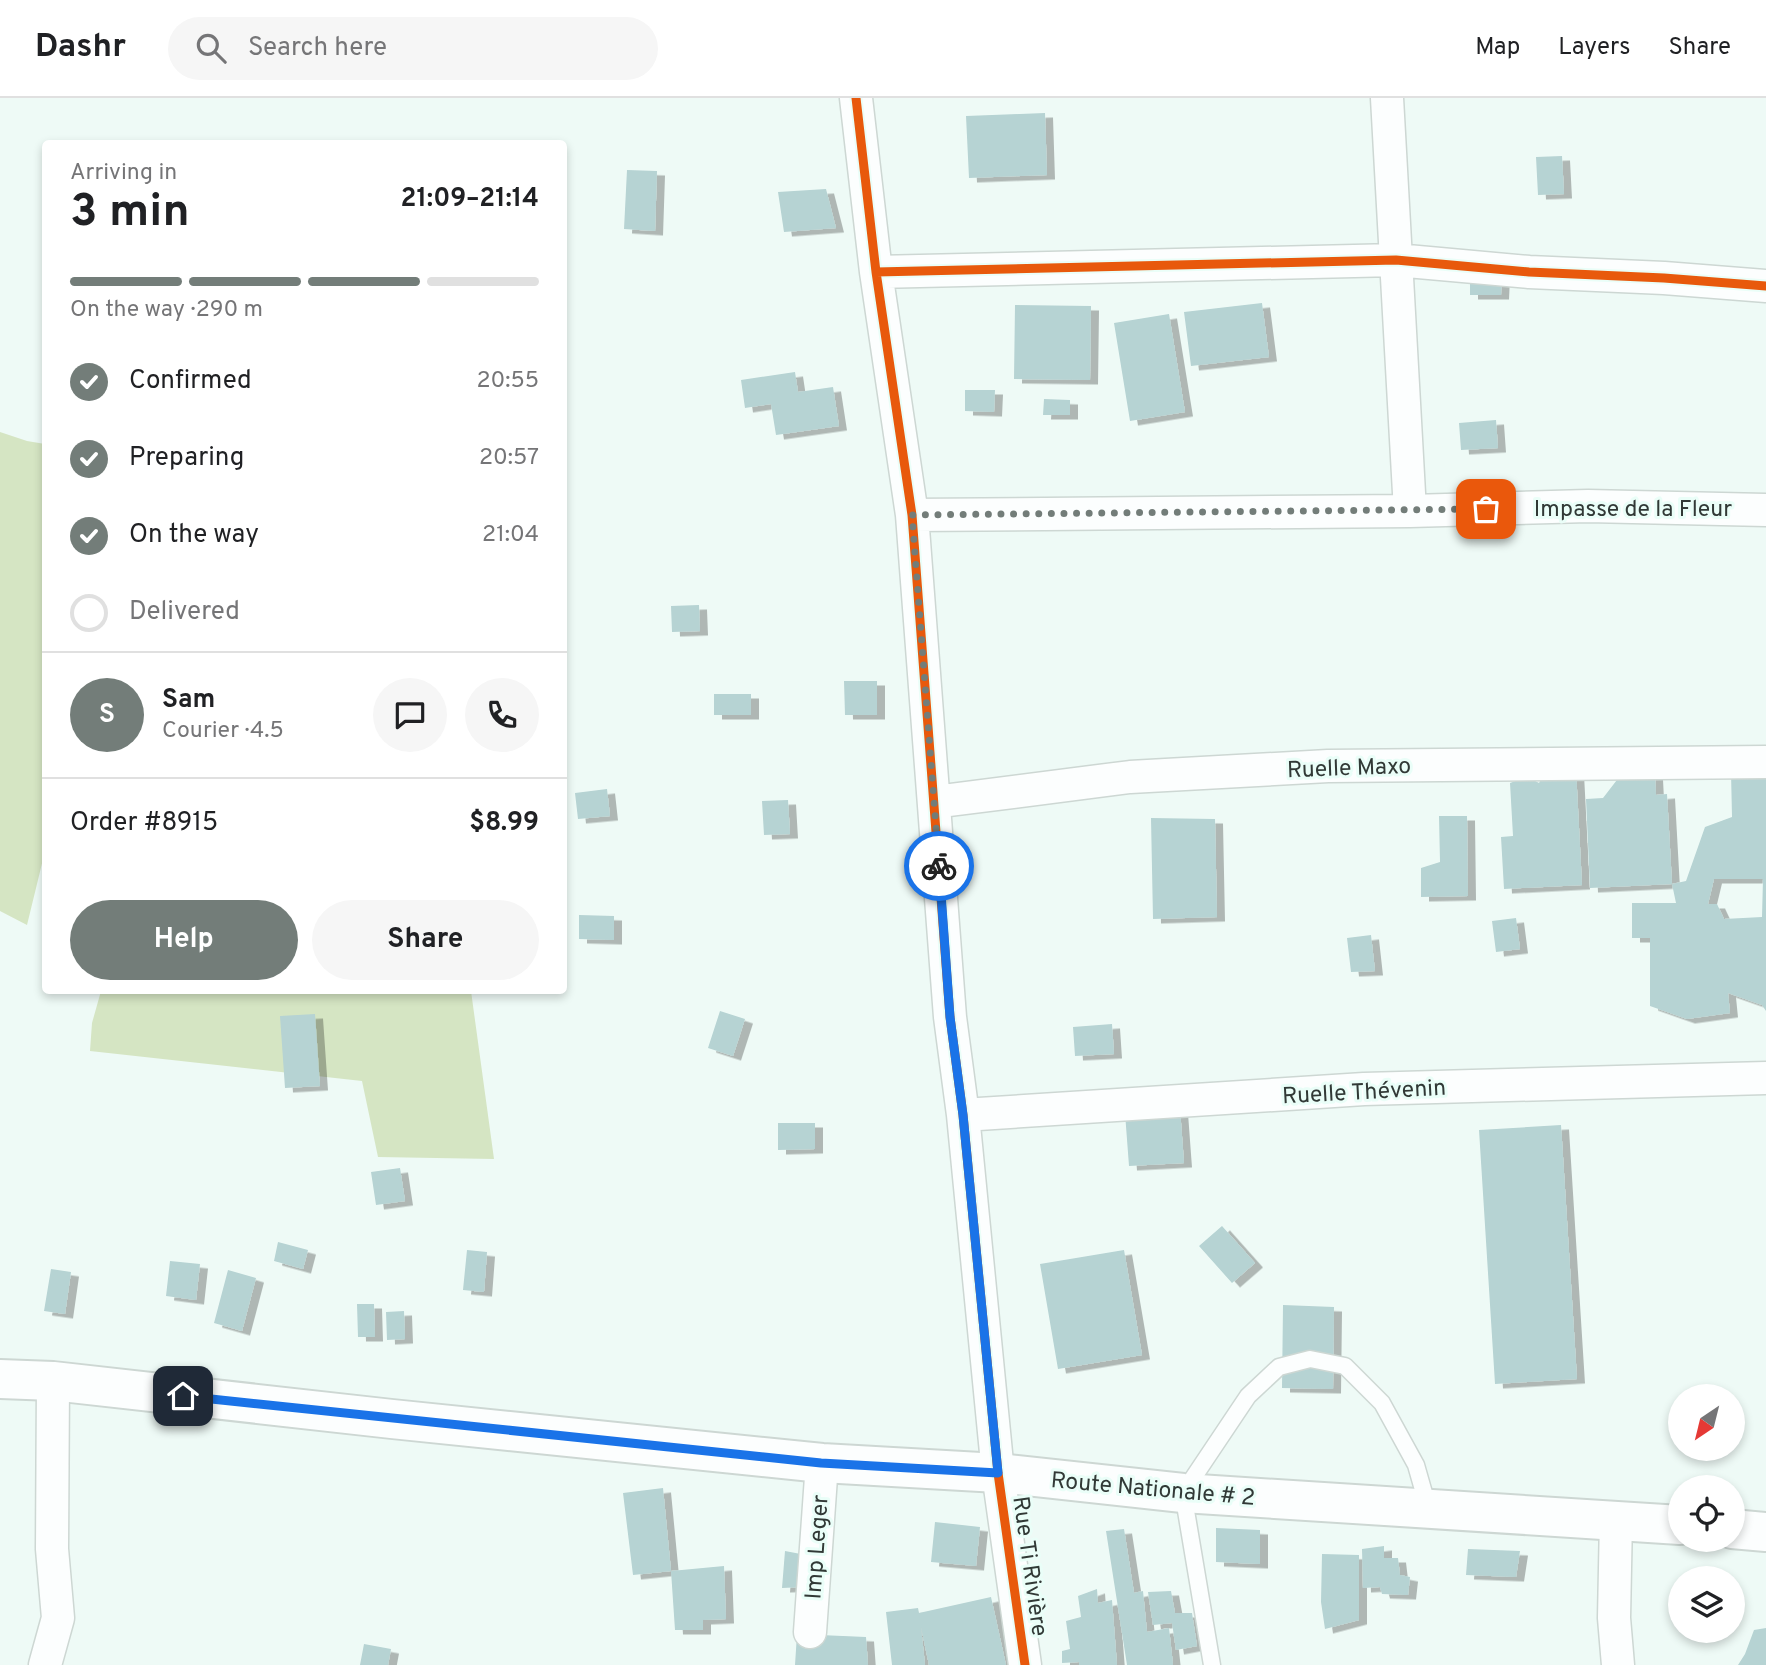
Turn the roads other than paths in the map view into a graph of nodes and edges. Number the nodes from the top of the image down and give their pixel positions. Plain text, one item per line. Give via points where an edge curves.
1 (856, 98) edge
2 (1388, 98) edge
3 (1396, 260) junction
4 (876, 272) junction
5 (1766, 286) edge
6 (1766, 510) edge
7 (1410, 511) junction
8 (912, 515) junction
9 (1766, 762) edge
10 (934, 802) junction
11 (1766, 1078) edge
12 (963, 1115) junction
13 (0, 1379) edge
14 (53, 1381) junction
15 (821, 1463) junction
16 (998, 1473) junction
17 (1183, 1493) junction
18 (1428, 1510) junction
19 (1616, 1519) junction
20 (1668, 1524) edge
21 (1745, 1530) edge
22 (1766, 1532) edge
23 (810, 1632) dead end
24 (45, 1665) edge
25 (1026, 1665) edge
26 (1212, 1665) edge
27 (1618, 1665) edge

1 - 4 street, Rue Ti Rivière
2 - 3 street
3 - 4 street
3 - 5 street
3 - 7 street
4 - 8 street, Rue Ti Rivière
6 - 7 street, Impasse de la Fleur via 1588,506
7 - 8 street, Impasse de la Fleur
8 - 10 street, Rue Ti Rivière
9 - 10 street, Ruelle Maxo via 1328,766 1130,777
10 - 12 street, Rue Ti Rivière via 950,1017
11 - 12 street, Ruelle Thévenin via 1364,1089
12 - 16 street, Rue Ti Rivière
13 - 14 main road, Route Nationale # 2
14 - 15 main road, Route Nationale # 2
14 - 24 street via 51,1549 58,1618
15 - 16 main road, Route Nationale # 2
15 - 23 street, Imp Leger
16 - 17 main road, Route Nationale # 2
16 - 25 street, Rue Ti Rivière
17 - 18 main road, Route Nationale # 2
17 - 18 lane via 1248,1396 1279,1367 1310,1359 1345,1366 1382,1402 1416,1465
17 - 26 lane
18 - 19 main road, Route Nationale # 2
19 - 20 main road, Route Nationale # 2
19 - 27 street
21 - 22 main road

